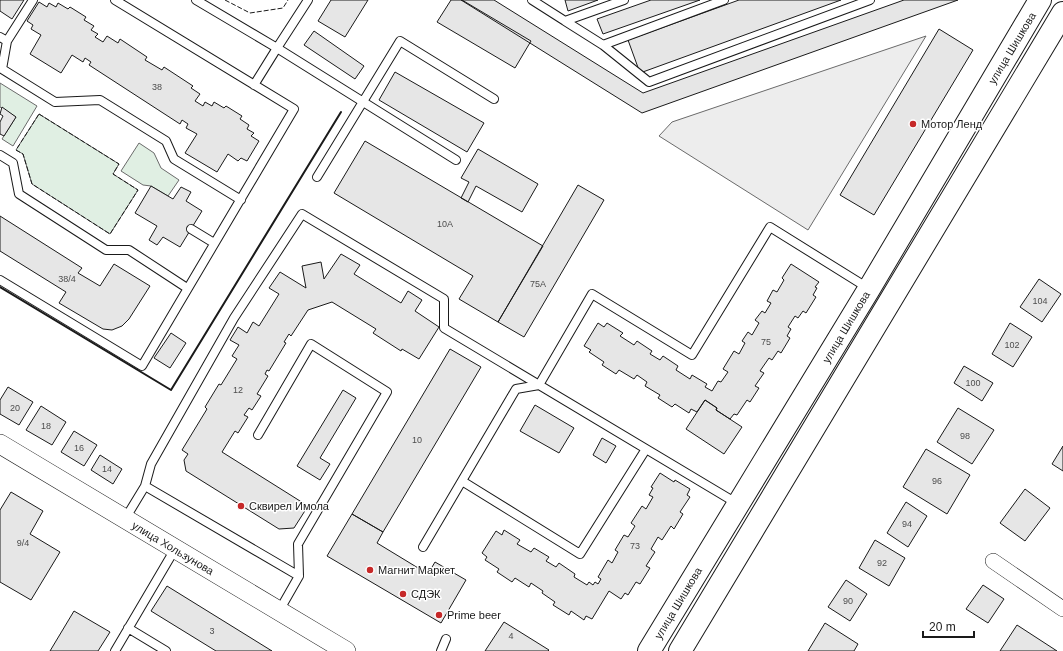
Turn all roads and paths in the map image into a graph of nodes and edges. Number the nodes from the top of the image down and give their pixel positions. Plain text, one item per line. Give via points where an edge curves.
1 (33, 0) edge
2 (115, 0) edge
3 (196, 0) edge
4 (308, 0) edge
5 (532, 0) edge
6 (624, 0) edge
7 (724, 0) edge
8 (870, 0) edge
9 (1037, 6) edge
10 (1059, 20) edge
11 (565, 21) junction
12 (4, 39) edge
13 (603, 45) junction
14 (277, 48) junction
15 (254, 85) junction
16 (494, 99) dead end
17 (363, 102) junction
18 (0, 155) edge
19 (456, 160) dead end
20 (317, 177) dead end
21 (241, 200) junction
22 (191, 229) dead end
23 (214, 243) junction
24 (0, 280) edge
25 (187, 288) junction
26 (869, 289) junction
27 (539, 385) junction
28 (258, 435) dead end
29 (0, 444) edge
30 (646, 449) junction
31 (462, 481) junction
32 (145, 486) junction
33 (738, 504) junction
34 (125, 519) junction
35 (423, 547) dead end
36 (175, 549) junction
37 (993, 561) dead end
38 (299, 576) junction
39 (1063, 609) edge
40 (279, 611) junction
41 (128, 628) junction
42 (446, 639) dead end
43 (115, 651) edge
44 (166, 651) edge
45 (346, 651) edge
46 (441, 651) edge
47 (649, 651) edge
48 (680, 651) edge

1 - 12 lane
2 - 15 lane
3 - 14 lane
4 - 14 lane
5 - 11 lane
6 - 11 lane
7 - 13 lane
8 - 13 lane via 649,82
9 - 10 main road
9 - 26 main road, улица Шишкова
10 - 48 main road
11 - 13 lane
12 - 21 lane via 2,69 55,102 100,100 166,141 174,159
14 - 15 lane
14 - 17 lane
15 - 21 lane via 294,109
16 - 17 lane via 400,42
17 - 19 lane
17 - 20 lane
18 - 25 lane via 13,163 19,194 106,250 129,250
21 - 23 lane
22 - 23 lane
23 - 25 lane
24 - 25 lane via 142,366
26 - 27 lane via 770,227 692,355 592,294
26 - 33 main road, улица Шишкова
27 - 30 lane
27 - 31 lane via 516,389
27 - 32 lane via 444,328 444,299 302,214 234,318 151,464
28 - 38 lane via 312,344 387,392 298,544
29 - 34 street, улица Хользунова
30 - 31 lane via 580,554
30 - 33 lane
31 - 35 lane
32 - 34 lane
32 - 38 lane
33 - 47 main road, улица Шишкова
34 - 36 street, улица Хользунова
36 - 40 street, улица Хользунова
36 - 41 lane
37 - 39 street
38 - 40 lane
40 - 45 street, улица Хользунова
41 - 43 lane
41 - 44 lane
42 - 46 lane

